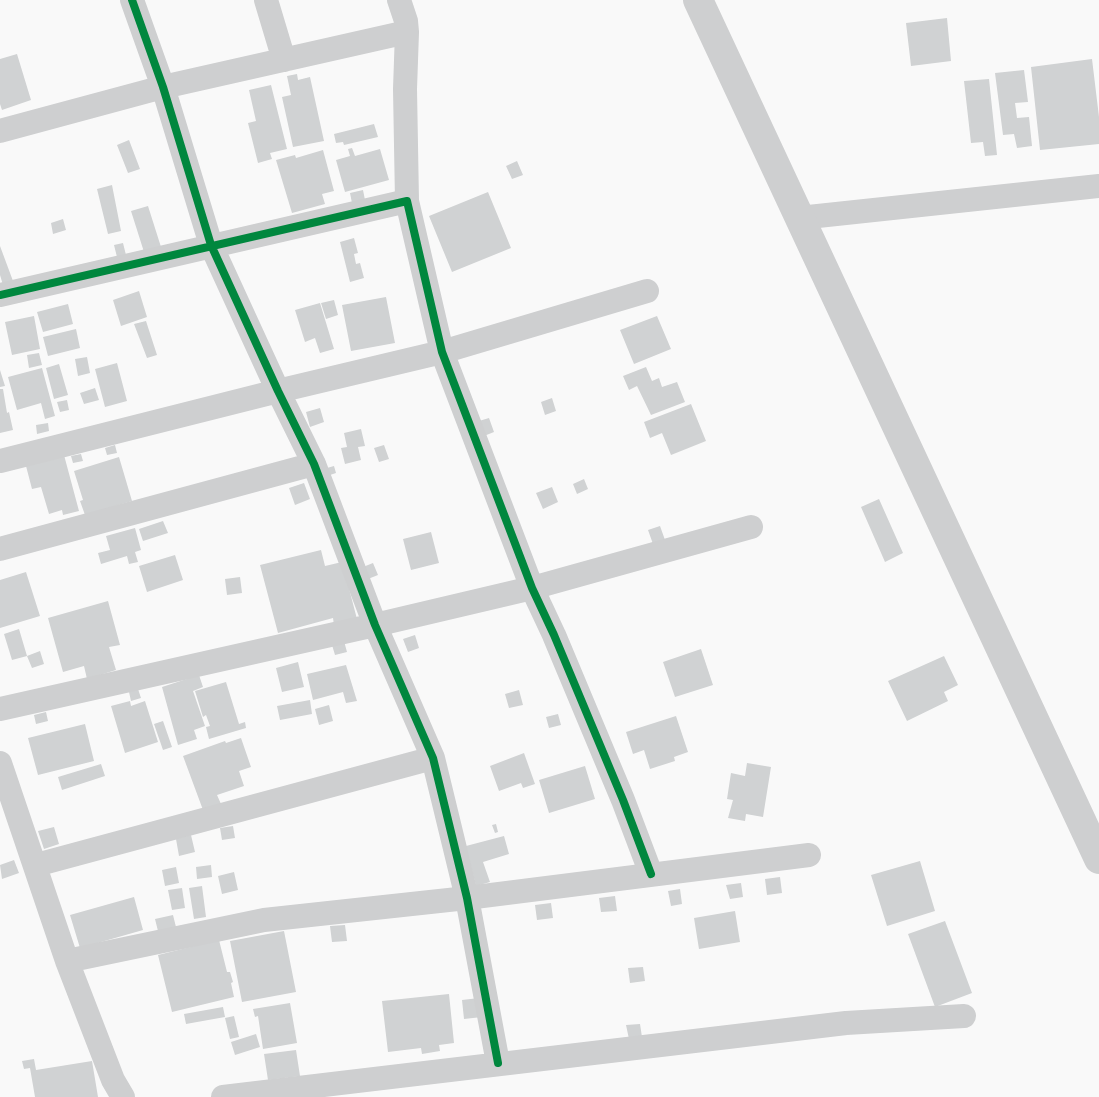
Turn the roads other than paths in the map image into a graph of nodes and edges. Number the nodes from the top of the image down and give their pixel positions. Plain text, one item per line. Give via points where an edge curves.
1 (132, 0) edge
2 (266, 0) edge
3 (399, 0) edge
4 (698, 0) edge
5 (407, 32) junction
6 (284, 60) junction
7 (163, 87) junction
8 (0, 131) edge
9 (1099, 186) edge
10 (407, 201) junction
11 (799, 218) junction
12 (211, 245) junction
13 (647, 291) dead end
14 (0, 295) edge
15 (442, 352) junction
16 (278, 391) junction
17 (0, 461) edge
18 (314, 464) junction
19 (751, 527) dead end
20 (0, 549) edge
21 (532, 588) junction
22 (375, 625) junction
23 (0, 709) edge
24 (433, 758) junction
25 (0, 763) edge
26 (808, 855) dead end
27 (1099, 859) edge
28 (36, 865) junction
29 (651, 874) junction
30 (467, 898) junction
31 (67, 961) junction
32 (964, 1016) dead end
33 (498, 1063) junction
34 (123, 1097) edge
35 (223, 1097) edge

1 - 7 street
2 - 6 street
3 - 5 street
4 - 11 street
5 - 6 street
5 - 10 street
6 - 7 street
7 - 8 street
7 - 12 street
9 - 11 street
10 - 12 street
10 - 15 street
11 - 27 street
12 - 14 street
12 - 16 street
13 - 15 street
15 - 16 street
15 - 21 street
16 - 17 street
16 - 18 street
18 - 20 street
18 - 22 street
19 - 21 street
21 - 22 street
21 - 29 street via 564,657
22 - 23 street
22 - 24 street
24 - 28 street
24 - 30 street
25 - 28 street
26 - 29 street
28 - 31 street
29 - 30 street
30 - 31 street via 264,920
30 - 33 street
31 - 34 street
32 - 33 street via 846,1023
33 - 35 street

